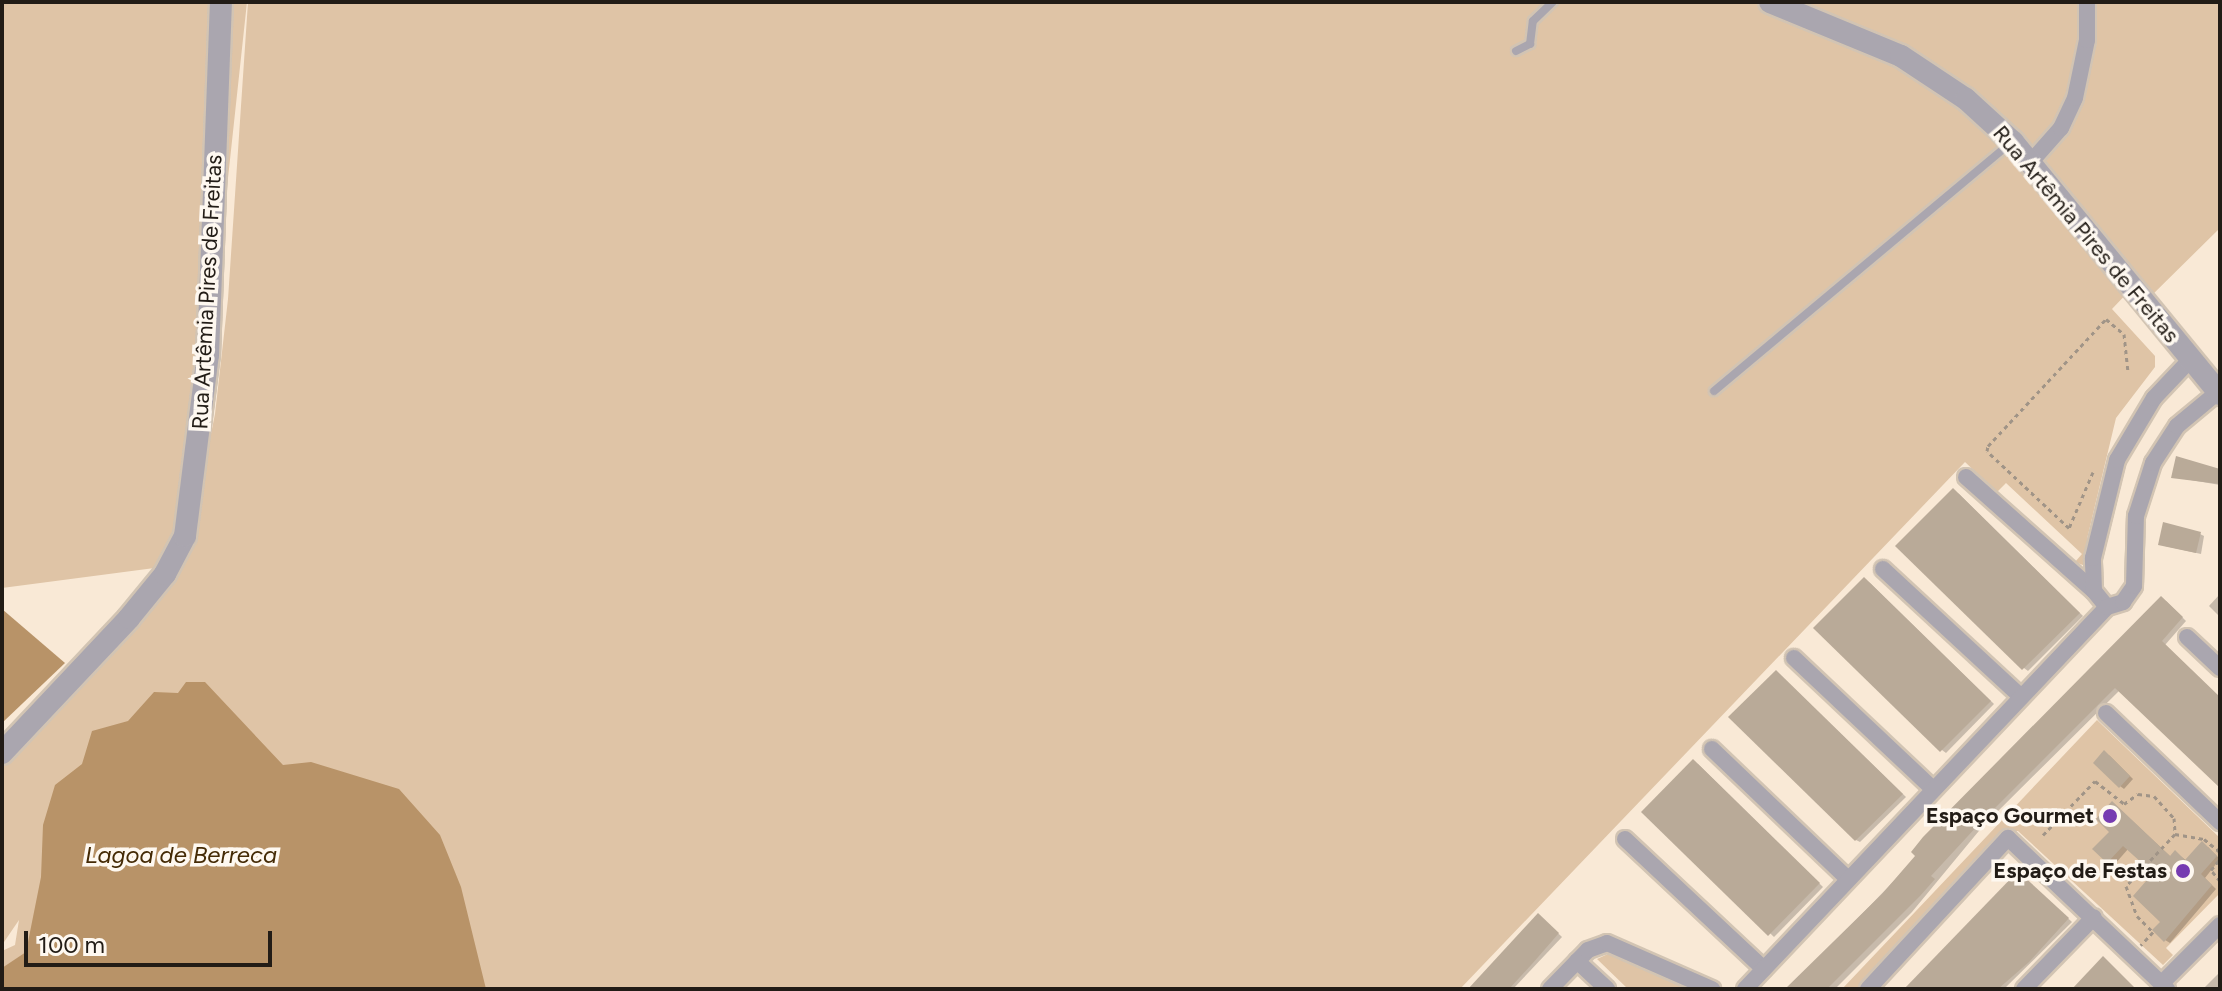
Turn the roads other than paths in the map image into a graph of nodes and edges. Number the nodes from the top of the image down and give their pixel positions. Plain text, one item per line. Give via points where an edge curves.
1 (221, 2) edge
2 (1553, 2) edge
3 (1770, 2) edge
4 (2087, 2) edge
5 (1516, 51) dead end
6 (2013, 142) junction
7 (2030, 163) junction
8 (2191, 359) junction
9 (1714, 391) dead end
10 (2219, 393) edge
11 (1966, 477) dead end
12 (1883, 569) dead end
13 (2094, 591) junction
14 (2107, 607) junction
15 (2187, 637) dead end
16 (1794, 658) dead end
17 (2220, 668) edge
18 (2021, 697) junction
19 (2106, 713) dead end
20 (1712, 749) dead end
21 (2, 753) edge
22 (1933, 789) junction
23 (2220, 822) edge
24 (1625, 839) dead end
25 (1848, 879) junction
26 (2094, 917) junction
27 (2220, 925) edge
28 (1577, 961) junction
29 (1764, 969) junction
30 (2166, 985) edge
31 (1550, 989) edge
32 (1607, 989) edge
33 (1712, 989) edge
34 (1745, 989) edge
35 (1868, 989) edge
36 (2024, 989) edge

1 - 21 street, Rua Artêmia Pires de Freitas via 208,355 185,536 165,574 129,618
2 - 5 lane via 1533,21 1530,44
3 - 6 street, Rua Artêmia Pires de Freitas via 1929,71
4 - 7 street via 2087,40 2075,98 2061,128
6 - 7 street, Rua Artêmia Pires de Freitas
6 - 9 lane
7 - 8 street, Rua Artêmia Pires de Freitas
8 - 10 street, Rua Artêmia Pires de Freitas
8 - 13 street via 2154,398 2117,460 2098,530
10 - 14 street via 2177,426 2153,463 2136,516 2134,586 2123,602
11 - 13 street
12 - 18 street
13 - 14 street
14 - 18 street
15 - 17 street
16 - 22 street
18 - 22 street
19 - 23 street
20 - 25 street
22 - 25 street
24 - 29 street
25 - 29 street
26 - 30 street
26 - 35 street via 2008,838
26 - 36 street
27 - 30 street
28 - 31 street
28 - 32 street
28 - 33 street via 1596,945 1619,945
29 - 34 street

